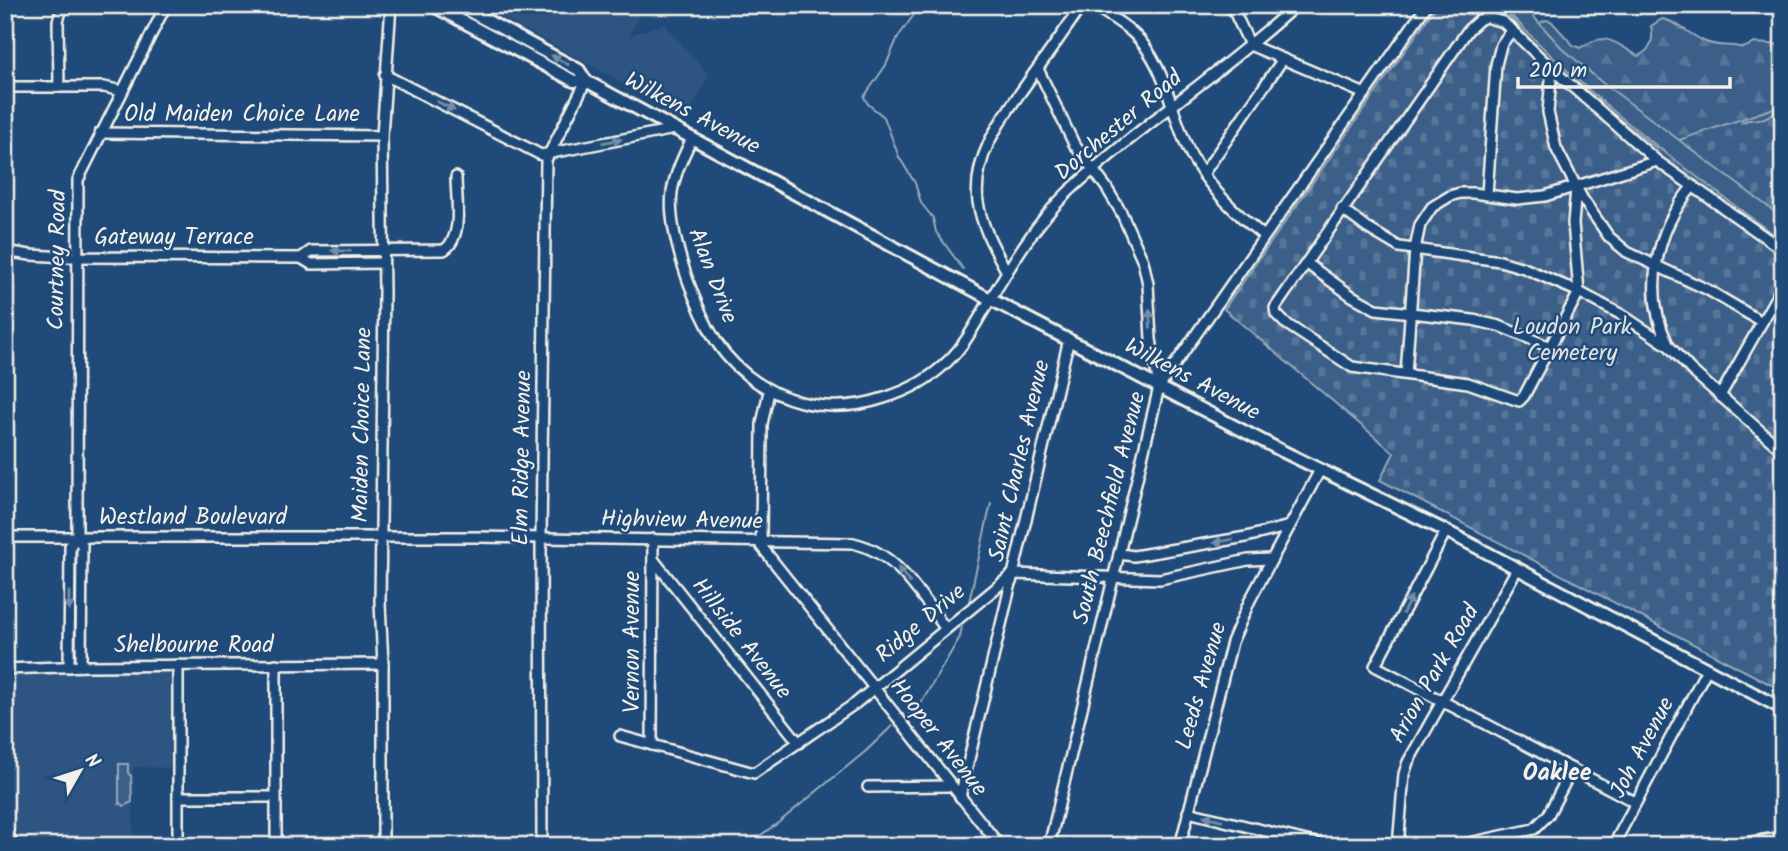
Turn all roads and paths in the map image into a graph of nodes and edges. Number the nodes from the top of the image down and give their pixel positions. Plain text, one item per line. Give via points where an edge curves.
1 (63, 5) edge
2 (166, 5) edge
3 (391, 5) edge
4 (432, 5) edge
5 (458, 5) edge
6 (1082, 5) edge
7 (1093, 5) edge
8 (1231, 5) edge
9 (1296, 5) edge
10 (1427, 5) edge
11 (1512, 30) junction
12 (1250, 45) junction
13 (1283, 60) junction
14 (1038, 69) junction
15 (1552, 69) junction
16 (385, 75) junction
17 (586, 81) junction
18 (5, 87) edge
19 (59, 87) junction
20 (122, 91) junction
21 (1365, 94) junction
22 (1172, 107) junction
23 (675, 129) junction
24 (100, 133) junction
25 (382, 136) junction
26 (692, 138) junction
27 (549, 153) junction
28 (1657, 161) junction
29 (1094, 170) junction
30 (1203, 174) junction
31 (456, 177) dead end
32 (1693, 186) junction
33 (1576, 188) junction
34 (1487, 194) junction
35 (1342, 209) junction
36 (1264, 236) junction
37 (1415, 249) junction
38 (1783, 250) edge
39 (5, 251) edge
40 (383, 251) junction
41 (76, 257) junction
42 (301, 258) junction
43 (383, 263) junction
44 (1306, 263) junction
45 (1656, 266) junction
46 (1007, 272) junction
47 (1783, 285) edge
48 (1579, 292) junction
49 (990, 299) junction
50 (1410, 312) junction
51 (1762, 322) junction
52 (1069, 339) junction
53 (1669, 346) junction
54 (1550, 347) junction
55 (1406, 374) junction
56 (1159, 387) junction
57 (769, 391) junction
58 (1720, 396) junction
59 (1783, 451) edge
60 (1320, 470) junction
61 (1290, 526) junction
62 (1446, 531) junction
63 (5, 537) edge
64 (77, 537) junction
65 (381, 538) junction
66 (541, 538) junction
67 (653, 539) junction
68 (761, 541) junction
69 (1119, 554) junction
70 (653, 559) junction
71 (1271, 559) junction
72 (1517, 569) junction
73 (1013, 574) junction
74 (1113, 578) junction
75 (946, 629) junction
76 (276, 664) junction
77 (383, 664) junction
78 (178, 665) junction
79 (80, 666) junction
80 (69, 667) junction
81 (1707, 668) junction
82 (5, 669) edge
83 (874, 688) junction
84 (1442, 701) junction
85 (1783, 709) edge
86 (620, 736) dead end
87 (799, 743) junction
88 (652, 745) junction
89 (1572, 769) junction
90 (951, 786) junction
91 (868, 787) dead end
92 (178, 797) junction
93 (276, 797) junction
94 (960, 797) junction
95 (1635, 803) junction
96 (1188, 812) junction
97 (5, 833) edge
98 (1783, 838) edge
99 (11, 846) edge
100 (178, 846) edge
101 (276, 846) edge
102 (383, 846) edge
103 (542, 846) edge
104 (1000, 846) edge
105 (1049, 846) edge
106 (1180, 846) edge
107 (1326, 846) edge
108 (1398, 846) edge
109 (1455, 846) edge
110 (1613, 846) edge
111 (1732, 846) edge

1 - 19 street via 58,20
2 - 20 street, Courtney Road
3 - 16 street, Maiden Choice Lane
4 - 17 main road, Wilkens Avenue via 574,81
17 -> 5 main road, Wilkens Avenue via 579,70
6 - 14 street
7 - 22 street via 1143,44
8 - 12 street
9 - 12 street, Dorchester Road
10 - 21 street, South Beechfield Avenue
11 - 15 street
11 - 34 street via 1496,65
11 - 35 street via 1498,19 1485,17 1468,30
12 - 13 street
12 - 22 street, Dorchester Road
13 - 21 street
13 - 30 street
14 - 29 street via 1074,144
14 - 46 street via 995,129 979,173 984,226
15 - 28 street
15 - 33 street via 1550,128
16 - 25 street, Maiden Choice Lane
16 -> 27 street via 541,155
17 - 23 main road, Wilkens Avenue
17 - 27 street, Elm Ridge Avenue
18 - 19 street
19 - 20 street
20 - 24 street, Courtney Road
21 - 36 street, South Beechfield Avenue
22 - 29 street, Dorchester Road
22 - 30 street
23 - 26 main road, Wilkens Avenue
27 -> 23 street
24 - 25 street, Old Maiden Choice Lane
24 - 41 street, Courtney Road via 78,180
25 - 40 street, Maiden Choice Lane
26 - 49 main road, Wilkens Avenue
26 - 57 street, Alan Drive via 672,193 674,236 712,335 734,363
27 - 66 street, Elm Ridge Avenue
28 - 32 street
28 - 33 street
29 - 46 street, Dorchester Road via 1042,220
56 -> 29 street via 1143,261 1121,212
30 - 36 street
31 - 40 street, Gateway Terrace via 452,244 439,252
32 - 38 street
32 - 45 street via 1667,224
33 - 34 street via 1531,198
33 - 45 street via 1618,246
33 - 48 street via 1573,223
34 - 37 street via 1460,193 1441,200 1420,225
35 - 37 street via 1392,244
35 - 44 street
36 - 56 street, South Beechfield Avenue
37 - 48 street via 1500,261
37 - 50 street
39 - 41 street, Gateway Terrace
40 -> 42 street, Gateway Terrace via 311,251
40 - 43 street, Maiden Choice Lane
41 - 42 street, Gateway Terrace
41 - 64 street, Courtney Road
42 - 43 street, Gateway Terrace via 311,264
43 - 65 street, Maiden Choice Lane
44 - 50 street via 1376,309
44 - 55 street via 1275,308 1279,319 1352,367
45 - 51 street
45 - 53 street via 1657,320
46 - 49 street, Dorchester Road
47 - 51 street
48 - 53 street
48 - 54 street
49 - 52 main road, Wilkens Avenue
49 - 57 street, Alan Drive via 948,362 889,397 850,406 819,406
50 - 54 street via 1499,326
50 - 55 street
51 - 58 street
52 - 56 main road, Wilkens Avenue
52 - 73 street, Saint Charles Avenue
53 - 58 street
54 - 55 street via 1519,401 1468,383
56 - 60 main road, Wilkens Avenue
56 - 69 street, South Beechfield Avenue
57 - 68 street via 762,424
58 - 59 street
60 - 61 street, Leeds Avenue
60 - 62 main road, Wilkens Avenue
61 -> 69 street via 1134,556
61 - 71 street, Leeds Avenue
62 - 72 main road, Wilkens Avenue
84 -> 62 street via 1376,666
63 - 64 street, Westland Boulevard
64 - 65 street, Westland Boulevard
64 - 79 street, Courtney Road via 82,545
64 -> 80 street, Courtney Road via 70,546
65 - 66 street, Highview Avenue
65 - 77 street, Maiden Choice Lane
66 - 67 street, Highview Avenue
66 - 103 street, Elm Ridge Avenue
67 - 68 street, Highview Avenue
67 - 70 street, Vernon Avenue
75 -> 68 street, Highview Avenue via 892,561 876,550 853,542
68 - 83 street, Hooper Avenue
69 - 74 street, South Beechfield Avenue
70 - 87 street, Hillside Avenue
70 - 88 street, Vernon Avenue
71 - 74 street via 1160,579
71 - 96 street, Leeds Avenue via 1229,652
72 - 81 main road, Wilkens Avenue
72 - 84 street, Arion Park Road
73 - 74 street
73 - 75 street, Ridge Drive
73 - 94 street, Saint Charles Avenue
74 - 105 street, South Beechfield Avenue
75 - 83 street, Ridge Drive
76 - 77 street, Shelbourne Road
76 - 78 street, Shelbourne Road
76 - 93 street
77 - 102 street, Maiden Choice Lane
78 - 79 street, Shelbourne Road
78 - 92 street
79 - 80 street, Shelbourne Road
80 - 82 street, Shelbourne Road
81 - 85 main road, Wilkens Avenue
81 - 95 street, Joh Avenue
83 - 87 street, Ridge Drive
83 - 90 street, Hooper Avenue
84 - 89 street
84 - 108 street, Arion Park Road via 1406,767
86 - 88 street, Ridge Drive
87 - 88 street, Ridge Drive via 754,773
89 - 95 street
89 - 109 street via 1548,815 1534,829
90 - 91 street
90 - 94 street, Hooper Avenue
92 - 93 street
92 - 100 street
93 - 101 street
94 - 104 street, Hooper Avenue
95 - 110 street, Joh Avenue
96 - 106 street, Leeds Avenue
107 -> 96 street
97 - 99 highway
98 - 111 main road

